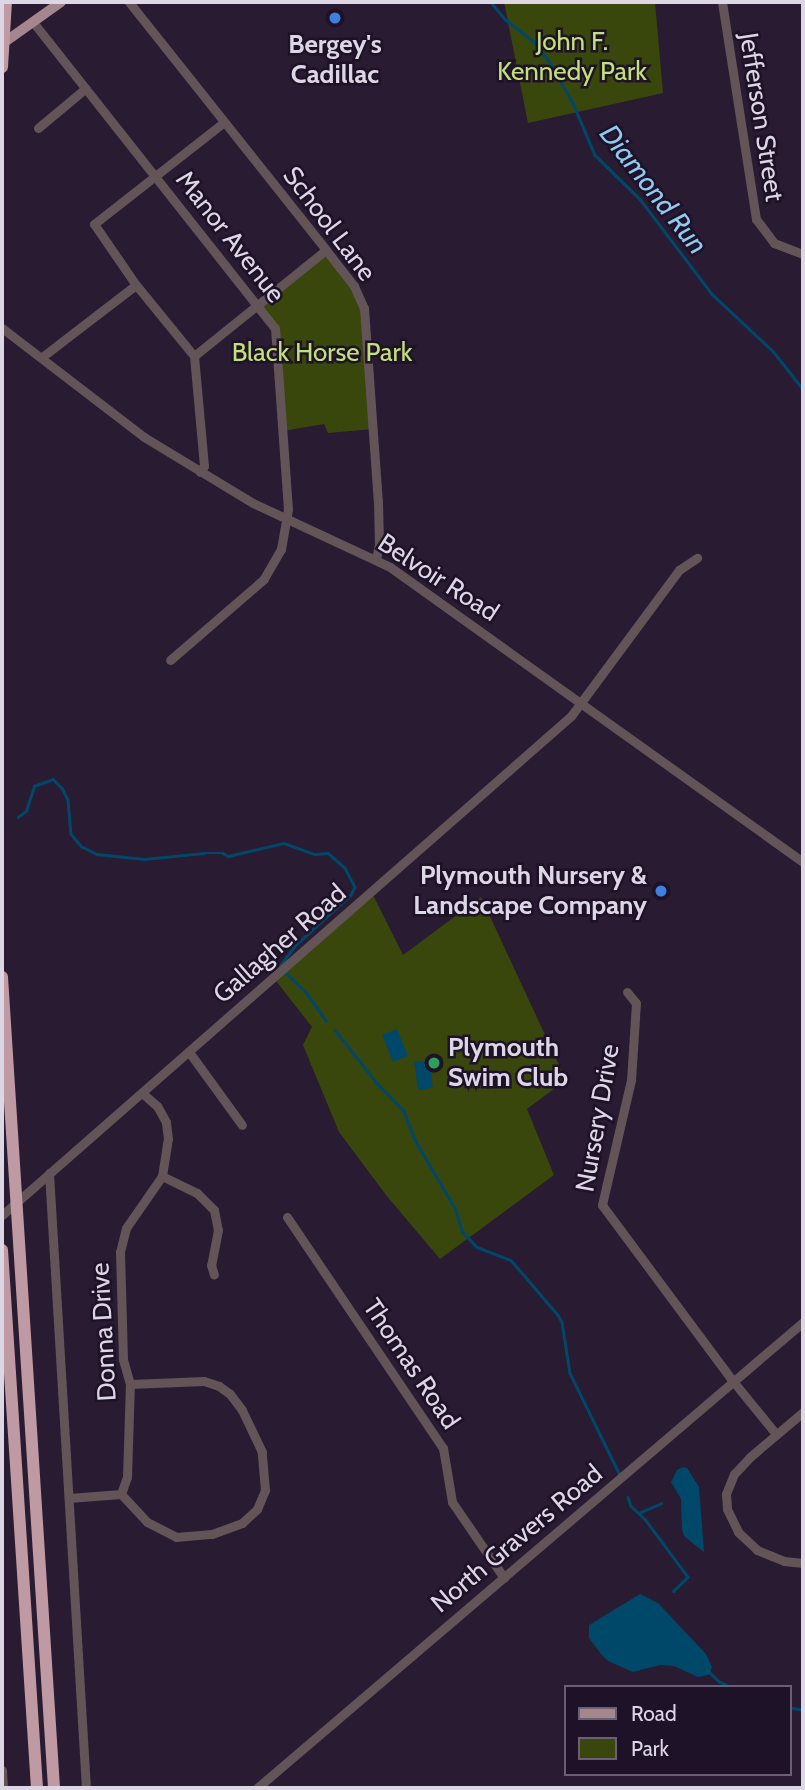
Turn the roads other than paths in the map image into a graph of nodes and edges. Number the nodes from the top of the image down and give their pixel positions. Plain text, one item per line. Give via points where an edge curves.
1 (6, 2) edge
2 (61, 2) edge
3 (130, 2) edge
4 (722, 2) edge
5 (33, 22) junction
6 (2, 44) edge
7 (2, 67) edge
8 (86, 88) junction
9 (224, 122) junction
10 (38, 128) dead end
11 (155, 177) junction
12 (326, 250) junction
13 (803, 254) edge
14 (136, 285) junction
15 (257, 306) junction
16 (2, 329) edge
17 (194, 356) junction
18 (42, 357) junction
19 (200, 472) junction
20 (287, 520) junction
21 (697, 558) dead end
22 (376, 559) junction
23 (170, 660) dead end
24 (580, 700) junction
25 (803, 862) edge
26 (2, 977) edge
27 (627, 992) dead end
28 (189, 1052) junction
29 (142, 1093) junction
30 (242, 1125) dead end
31 (49, 1173) junction
32 (162, 1176) junction
33 (2, 1214) edge
34 (287, 1217) dead end
35 (2, 1250) edge
36 (214, 1275) dead end
37 (803, 1322) edge
38 (732, 1380) junction
39 (130, 1384) junction
40 (803, 1412) edge
41 (776, 1434) junction
42 (121, 1494) junction
43 (69, 1498) junction
44 (803, 1563) edge
45 (504, 1578) junction
46 (2, 1770) edge
47 (3, 1788) edge
48 (37, 1788) edge
49 (54, 1788) edge
50 (86, 1788) edge
51 (257, 1788) edge

1 - 7 highway
2 - 5 main road
3 - 9 street, School Lane
4 - 13 street, Jefferson Street via 756,219 774,243
5 - 6 main road
5 - 8 street, Manor Avenue
8 - 10 street
8 - 11 street, Manor Avenue
9 - 11 street
9 - 12 street, School Lane
11 - 14 street via 94,225
11 - 15 street, Manor Avenue
12 - 15 street
12 - 22 street, School Lane via 354,286 364,308 378,501
14 - 17 street
14 - 18 street
15 - 17 street
15 - 20 street, Manor Avenue via 275,328
16 - 18 street, Belvoir Road
17 - 19 street via 204,466
18 - 19 street, Belvoir Road via 121,422
19 - 20 street, Belvoir Road
20 - 22 street, Belvoir Road
20 - 23 street, Manor Avenue via 281,549 264,579
21 - 24 street, Gallagher Road via 679,570
22 - 24 street, Belvoir Road
24 - 25 street, Belvoir Road
24 - 28 street, Gallagher Road via 571,716
26 - 49 highway
27 - 38 street, Nursery Drive via 635,1003 631,1080 602,1205
28 - 29 street, Gallagher Road
28 - 30 street
29 - 31 street, Gallagher Road
29 - 32 street, Donna Drive via 166,1122
31 - 33 street, Gallagher Road
31 - 43 street
32 - 36 street via 197,1193 214,1210 218,1230 211,1265
32 - 39 street, Donna Drive via 126,1228 120,1252 123,1359
34 - 45 street, Thomas Road via 443,1448 452,1502
35 - 48 highway
37 - 38 street, North Gravers Road
38 - 41 street, Nursery Drive
38 - 45 street, North Gravers Road via 692,1415 690,1422
39 - 42 street, Donna Drive via 127,1477
39 - 42 street via 204,1381 219,1385 242,1410 262,1452 265,1490 257,1509 242,1523 212,1534 176,1537 147,1522
40 - 41 street
41 - 44 street via 734,1474 726,1494 727,1509 738,1532 757,1550
42 - 43 street
43 - 50 street
45 - 51 street, North Gravers Road
46 - 47 street

